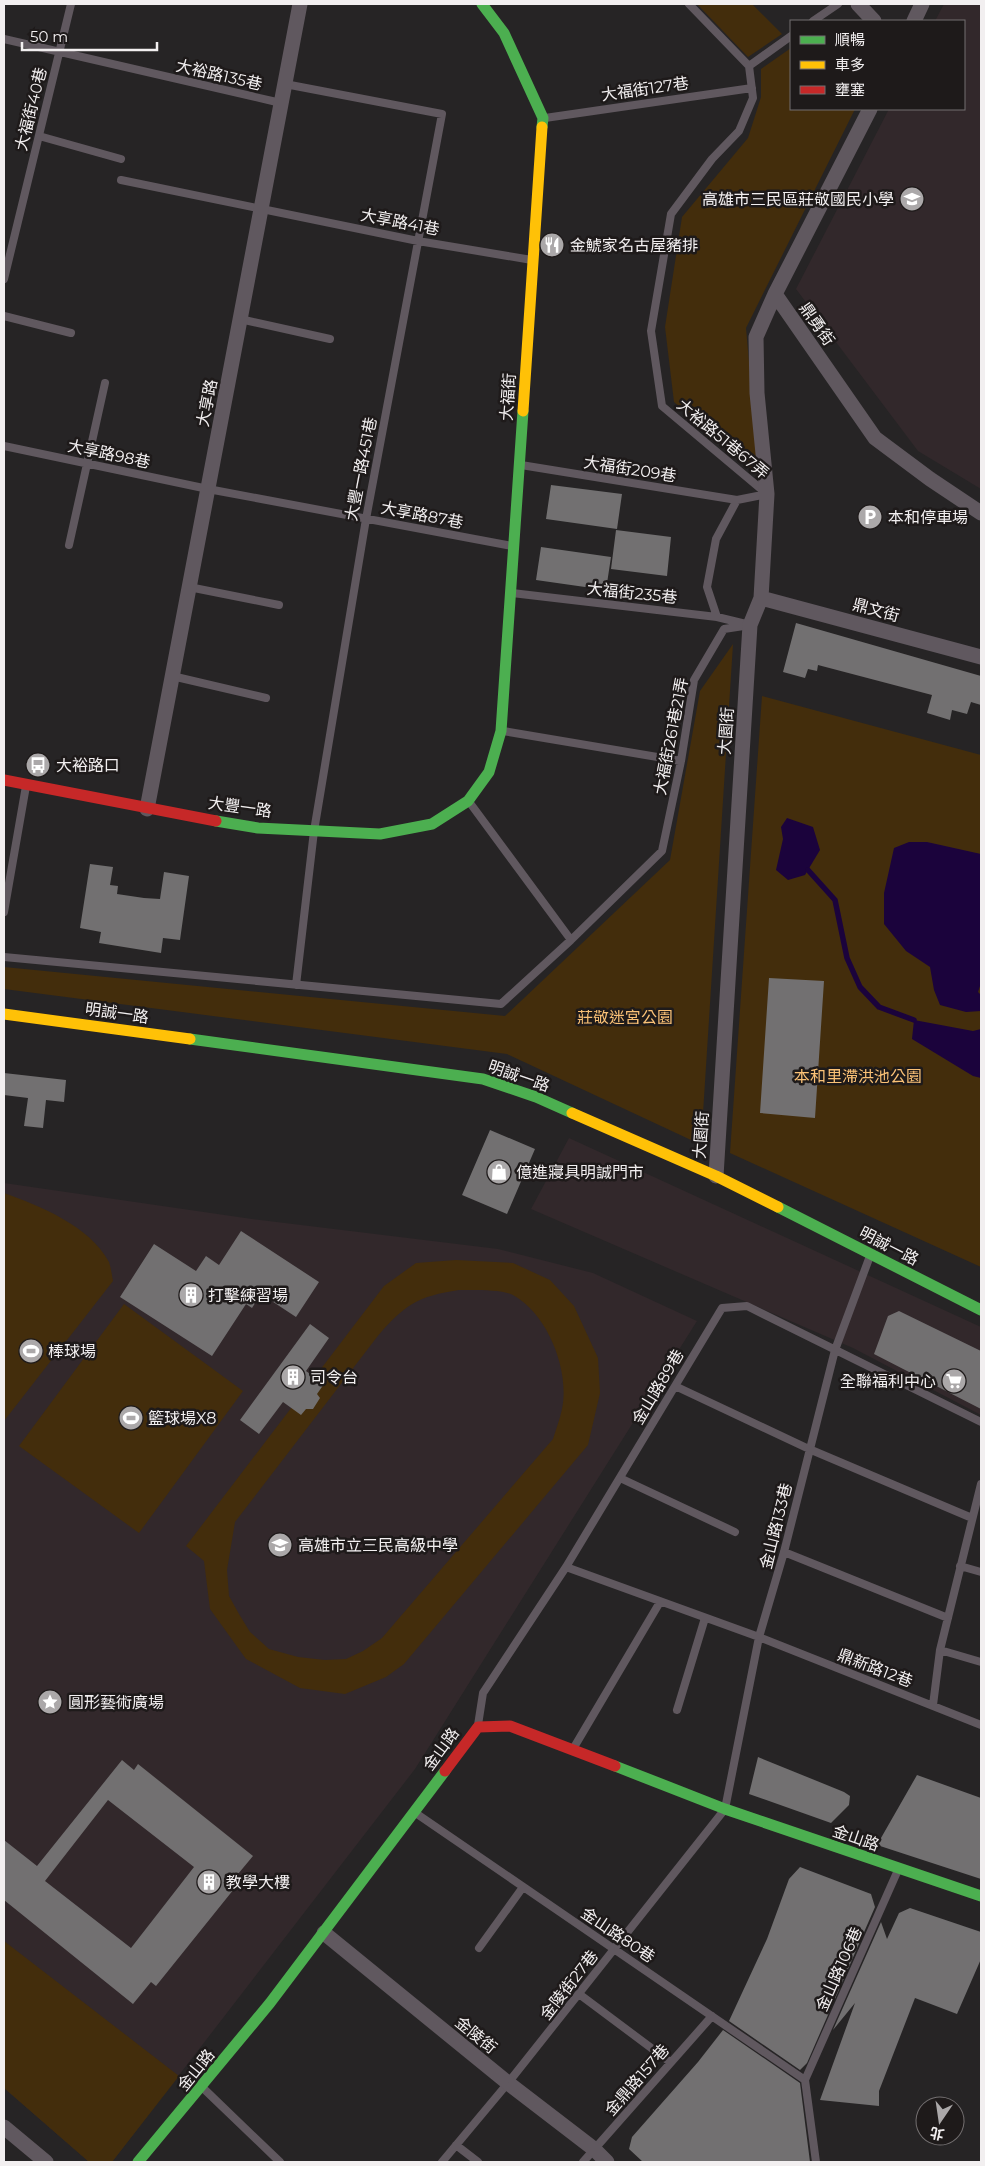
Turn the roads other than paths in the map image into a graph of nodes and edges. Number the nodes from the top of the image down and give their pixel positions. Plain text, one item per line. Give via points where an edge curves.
1 (71, 4) edge
2 (300, 4) edge
3 (482, 4) edge
4 (689, 4) edge
5 (838, 4) edge
6 (858, 4) edge
7 (922, 4) edge
8 (814, 20) edge
9 (873, 20) edge
10 (914, 20) edge
11 (790, 37) edge
12 (4, 40) edge
13 (59, 54) junction
14 (749, 66) junction
15 (285, 84) junction
16 (752, 88) junction
17 (281, 103) junction
18 (869, 110) edge
19 (543, 118) junction
20 (39, 136) junction
21 (120, 159) dead end
22 (121, 180) dead end
23 (262, 208) junction
24 (418, 241) junction
25 (533, 260) junction
26 (4, 279) edge
27 (775, 294) junction
28 (4, 316) edge
29 (240, 319) junction
30 (71, 333) dead end
31 (330, 339) dead end
32 (105, 383) dead end
33 (4, 446) edge
34 (87, 464) junction
35 (519, 464) junction
36 (208, 489) junction
37 (767, 494) junction
38 (737, 500) junction
39 (981, 514) edge
40 (366, 518) junction
41 (69, 545) dead end
42 (514, 546) junction
43 (189, 587) junction
44 (510, 593) junction
45 (762, 598) junction
46 (279, 605) dead end
47 (717, 616) junction
48 (750, 625) junction
49 (981, 657) edge
50 (172, 676) junction
51 (266, 698) dead end
52 (501, 731) junction
53 (681, 761) junction
54 (4, 780) edge
55 (26, 784) junction
56 (468, 801) junction
57 (147, 809) junction
58 (314, 831) junction
59 (4, 912) edge
60 (571, 940) junction
61 (4, 957) edge
62 (296, 985) junction
63 (4, 1014) edge
64 (716, 1176) junction
65 (871, 1255) junction
66 (981, 1310) edge
67 (835, 1350) junction
68 (675, 1386) junction
69 (981, 1422) edge
70 (809, 1449) junction
71 (620, 1478) junction
72 (981, 1487) edge
73 (972, 1518) junction
74 (734, 1532) dead end
75 (784, 1552) junction
76 (960, 1566) junction
77 (566, 1567) junction
78 (981, 1572) edge
79 (660, 1602) junction
80 (705, 1618) junction
81 (948, 1618) junction
82 (759, 1637) junction
83 (940, 1650) junction
84 (981, 1662) edge
85 (933, 1705) junction
86 (677, 1710) dead end
87 (981, 1725) edge
88 (478, 1727) junction
89 (572, 1750) junction
90 (725, 1810) junction
91 (415, 1813) junction
92 (898, 1870) junction
93 (523, 1887) junction
94 (981, 1896) edge
95 (324, 1933) junction
96 (480, 1948) dead end
97 (614, 1950) junction
98 (579, 1994) junction
99 (712, 2016) junction
100 (670, 2062) junction
101 (805, 2080) junction
102 (508, 2083) junction
103 (203, 2088) junction
104 (4, 2127) edge
105 (456, 2145) junction
106 (594, 2149) junction
107 (46, 2162) edge
108 (138, 2162) edge
109 (280, 2162) edge
110 (442, 2162) edge
111 (478, 2162) edge
112 (583, 2162) edge
113 (607, 2162) edge
114 (816, 2162) edge

1 - 13 lane, 大福街40巷
2 - 15 street, 大享路
3 - 19 street, 大福街 via 504,33
4 - 14 lane
5 - 8 lane
6 - 9 street
7 - 10 street
11 - 14 lane
12 - 13 lane, 大裕路135巷
13 - 17 lane, 大裕路135巷
13 - 20 lane, 大福街40巷
14 - 16 lane, 大裕路51巷67弄
15 - 17 street, 大享路
15 - 24 lane, 大豐一路451巷 via 442,114
16 - 19 lane, 大福街127巷
16 - 37 lane, 大裕路51巷67弄 via 753,98 739,131 712,159 671,214 651,331 662,406
17 - 23 street, 大享路
18 - 27 street
19 - 25 street, 大福街
20 - 21 lane
20 - 26 lane, 大福街40巷
22 - 23 lane, 大享路41巷
23 - 24 lane, 大享路41巷
23 - 29 street, 大享路
24 - 25 lane, 大享路41巷
24 - 40 lane, 大豐一路451巷
25 - 35 street, 大福街
27 - 37 street, 大園街 via 756,337 757,393
27 - 39 street, 鼎勇街 via 875,438
28 - 30 lane
29 - 31 lane
29 - 36 street, 大享路
32 - 34 lane
33 - 34 lane, 大享路98巷
34 - 36 lane, 大享路98巷
34 - 41 lane
35 - 38 lane, 大福街209巷
35 - 42 street, 大福街
36 - 40 lane, 大享路87巷
36 - 43 street, 大享路
37 - 38 lane, 大裕路51巷67弄
37 - 45 street, 大園街
38 - 47 lane via 716,539 707,587
40 - 42 lane, 大享路87巷
40 - 58 lane, 大豐一路451巷
42 - 44 street, 大福街
43 - 46 lane
43 - 50 street, 大享路
44 - 47 lane, 大福街235巷
44 - 52 street, 大福街
45 - 48 street, 大園街
45 - 49 street, 鼎文街
47 - 48 lane, 大福街235巷
48 - 53 lane, 大福街261巷21弄 via 724,628 694,680
48 - 64 street, 大園街
50 - 51 lane
50 - 57 street, 大享路
52 - 53 lane
52 - 56 street, 大福街 via 489,772
53 - 60 lane, 大福街261巷21弄 via 662,851
54 - 55 street, 大豐一路
55 - 57 street, 大豐一路
55 - 59 lane
56 - 58 street, 大豐一路 via 432,824 389,833
56 - 60 lane
57 - 58 street, 大豐一路 via 258,828
58 - 62 lane, 大豐一路451巷
60 - 62 lane via 501,1004
61 - 62 lane
63 - 64 street, 明誠一路 via 483,1079 536,1097
64 - 65 street, 明誠一路
65 - 66 street, 明誠一路
65 - 67 lane, 金山路133巷
67 - 68 lane, 金山路89巷 via 747,1306 722,1308
67 - 69 lane, 金山路89巷
67 - 70 lane, 金山路133巷
68 - 70 lane
68 - 71 lane, 金山路89巷
70 - 73 lane
70 - 75 lane, 金山路133巷
71 - 74 lane
71 - 77 lane, 金山路89巷
72 - 73 lane
73 - 76 lane
75 - 81 lane
75 - 82 lane, 金山路133巷
76 - 78 lane
76 - 81 lane
77 - 79 lane, 鼎新路12巷
77 - 88 lane, 金山路89巷 via 483,1693
79 - 80 lane, 鼎新路12巷
79 - 89 lane
80 - 82 lane, 鼎新路12巷
80 - 86 lane
81 - 83 lane
82 - 85 lane, 鼎新路12巷
82 - 90 lane, 金山路133巷
83 - 84 lane
83 - 85 lane
85 - 87 lane, 鼎新路12巷
88 - 89 street, 金山路 via 510,1726
88 - 91 street, 金山路
89 - 90 street, 金山路
90 - 92 street, 金山路
90 - 97 lane, 金陵街27巷
91 - 93 lane, 金山路80巷
91 - 95 street, 金山路
92 - 94 street, 金山路
92 - 101 lane, 金山路106巷
93 - 96 lane
93 - 97 lane, 金山路80巷
95 - 102 street, 金陵街
95 - 103 street, 金山路
97 - 98 lane, 金陵街27巷
97 - 99 lane, 金山路80巷
98 - 100 lane
98 - 102 lane, 金陵街27巷
99 - 100 lane, 金鼎路157巷
99 - 101 lane, 金山路80巷
100 - 106 lane, 金鼎路157巷
101 - 114 lane
102 - 105 lane, 金陵街27巷
102 - 106 street, 金陵街
103 - 108 street, 金山路
103 - 109 lane
104 - 107 street
105 - 110 lane, 金陵街27巷
105 - 111 lane
106 - 112 lane, 金鼎路157巷
106 - 113 street, 金陵街

